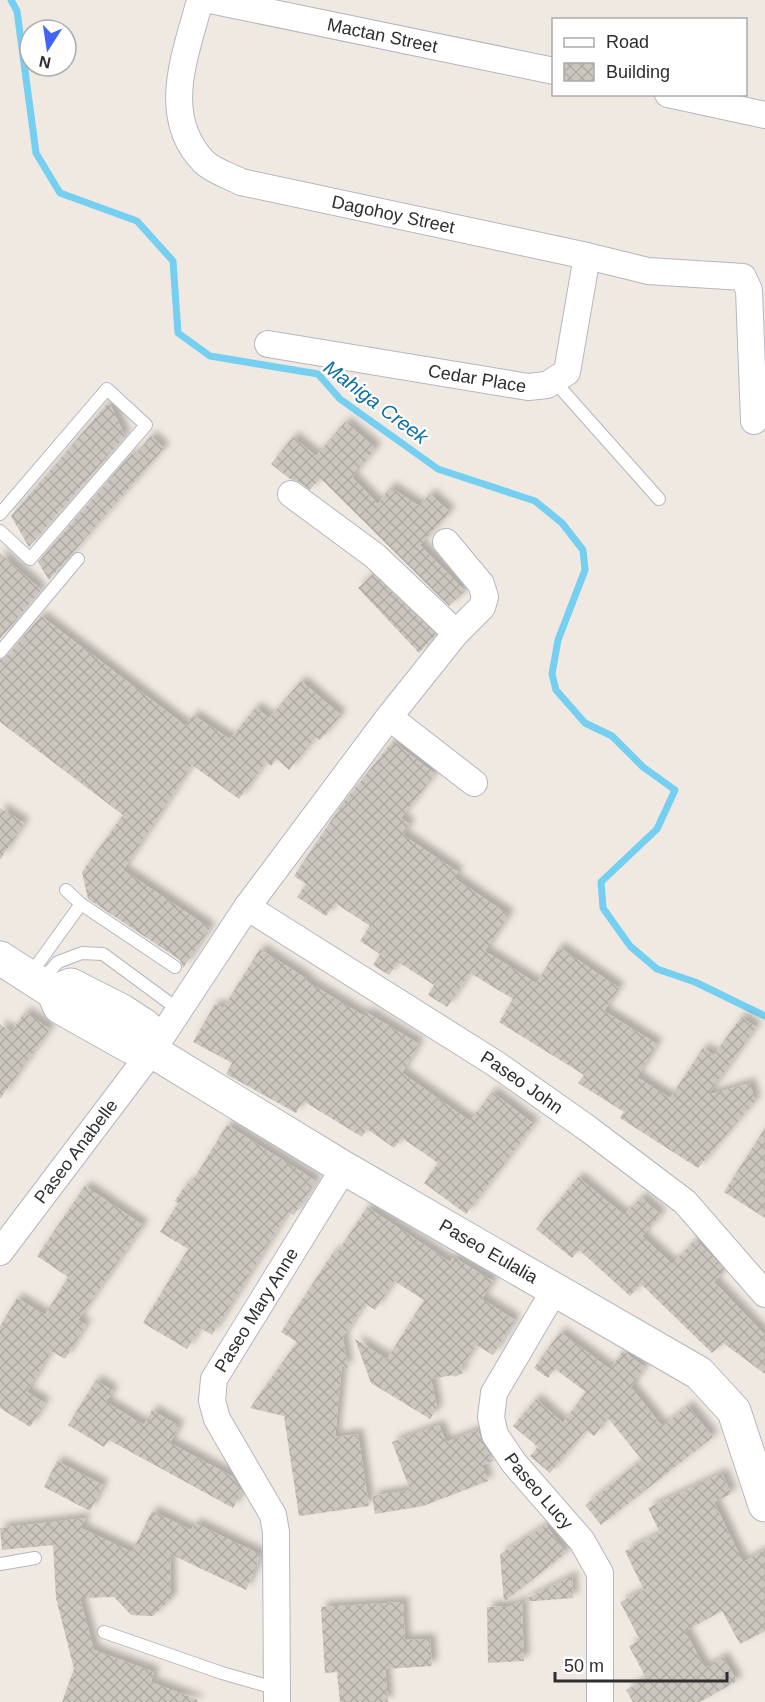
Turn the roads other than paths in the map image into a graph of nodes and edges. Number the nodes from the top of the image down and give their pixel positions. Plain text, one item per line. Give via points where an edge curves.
1 (200, 0) edge
2 (210, 0) edge
3 (552, 71) edge
4 (678, 96) edge
5 (765, 114) edge
6 (587, 256) junction
7 (268, 344) dead end
8 (555, 382) junction
9 (754, 421) dead end
10 (291, 494) dead end
11 (659, 498) dead end
12 (0, 514) edge
13 (0, 531) edge
14 (446, 542) dead end
15 (78, 559) dead end
16 (456, 633) junction
17 (0, 652) edge
18 (389, 717) junction
19 (474, 783) dead end
20 (66, 890) dead end
21 (81, 904) junction
22 (247, 907) junction
23 (0, 958) edge
24 (175, 967) dead end
25 (40, 984) junction
26 (179, 1010) junction
27 (152, 1051) junction
28 (344, 1168) junction
29 (0, 1252) edge
30 (554, 1291) junction
31 (765, 1294) edge
32 (765, 1505) edge
33 (35, 1558) dead end
34 (0, 1564) edge
35 (104, 1632) dead end
36 (277, 1694) edge
37 (600, 1702) edge

1 - 6 street, Dagohoy Street via 177,89 184,136 206,163 241,182
2 - 3 street, Mactan Street
4 - 5 street
6 - 8 street via 567,372
6 - 9 street, Dagohoy Street via 648,272 743,277 749,290
7 - 8 street, Cedar Place via 528,387
8 - 11 lane
10 - 16 street via 375,556
12 - 13 lane via 107,389 146,424 30,559
14 - 16 street, Paseo Anabelle via 481,584 485,597 482,607
15 - 17 lane
16 - 18 street, Paseo Anabelle
18 - 19 street
18 - 22 street, Paseo Anabelle
20 - 21 lane
21 - 24 lane
21 - 25 lane
22 - 26 street, Paseo Anabelle
22 - 31 street, Paseo John via 496,1064 596,1135 685,1202
23 - 25 street, Paseo Eulalia
25 - 26 lane via 58,962 82,953 103,954
25 - 27 street, Paseo Eulalia via 60,1007 130,1047
26 - 27 street, Paseo Anabelle
27 - 28 street, Paseo Eulalia
27 - 29 street, Paseo Anabelle
28 - 30 street, Paseo Eulalia
28 - 36 street, Paseo Mary Anne via 214,1379 212,1401 218,1419 273,1515
30 - 32 street, Paseo Eulalia via 699,1374 720,1395 734,1411
30 - 37 street, Paseo Lucy via 494,1393 491,1417 495,1435 582,1541 600,1573
33 - 34 lane
35 - 36 lane via 264,1685

